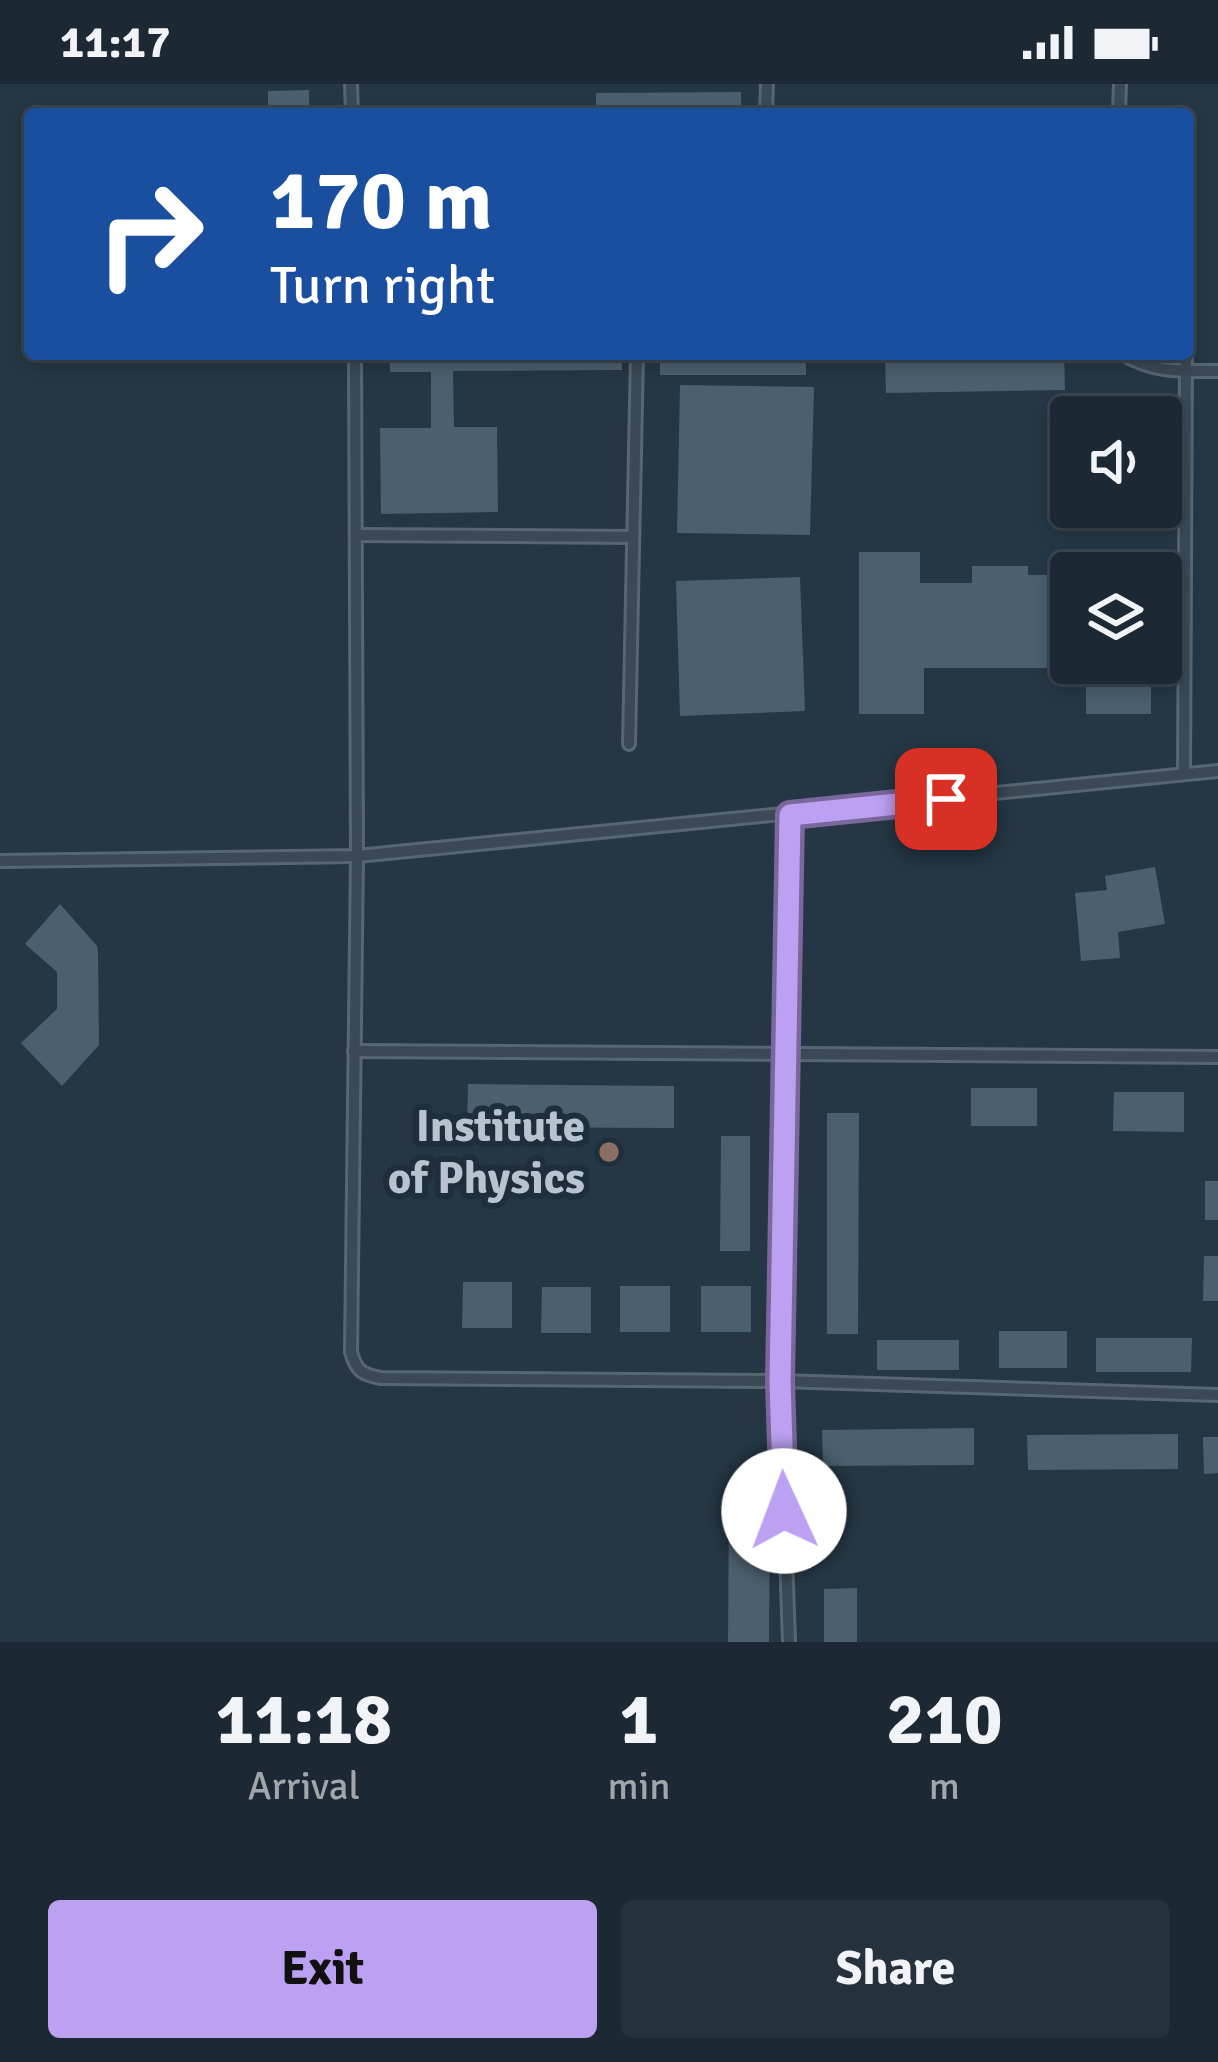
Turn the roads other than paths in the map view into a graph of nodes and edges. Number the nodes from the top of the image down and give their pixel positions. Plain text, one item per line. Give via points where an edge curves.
1 (356, 360) edge
2 (637, 360) edge
3 (1133, 360) edge
4 (1187, 360) edge
5 (1188, 371) junction
6 (1218, 371) edge
7 (356, 536) junction
8 (633, 537) junction
9 (629, 744) dead end
10 (1218, 771) edge
11 (1184, 774) junction
12 (790, 815) junction
13 (357, 856) junction
14 (0, 861) edge
15 (354, 1051) junction
16 (788, 1053) junction
17 (1218, 1057) edge
18 (780, 1381) junction
19 (1218, 1396) edge
20 (789, 1642) edge

1 - 7 lane
2 - 8 lane
3 - 5 lane
4 - 5 lane
5 - 6 lane
5 - 11 lane
7 - 8 lane
7 - 13 lane
8 - 9 lane
10 - 11 lane
11 - 12 lane
12 - 13 lane
12 - 16 lane
13 - 14 lane
13 - 15 lane
15 - 16 lane
15 - 18 lane via 351,1352 365,1375
16 - 17 lane
16 - 18 lane
18 - 19 lane
18 - 20 lane

